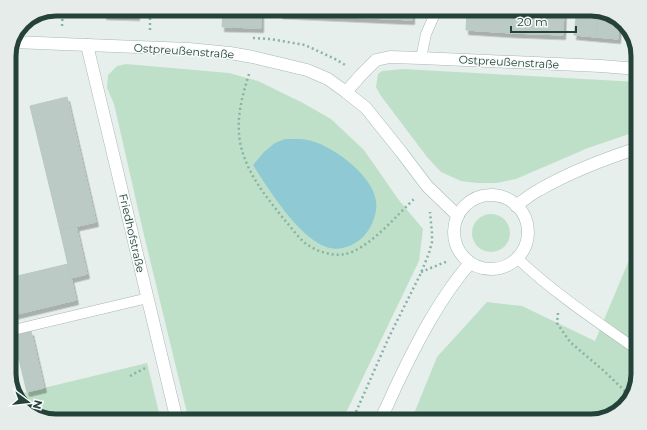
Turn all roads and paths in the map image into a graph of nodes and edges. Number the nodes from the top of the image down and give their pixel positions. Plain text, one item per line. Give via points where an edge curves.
1 (150, 16) edge
2 (434, 16) edge
3 (18, 42) edge
4 (87, 45) junction
5 (149, 47) junction
6 (253, 57) junction
7 (421, 58) junction
8 (631, 68) edge
9 (346, 92) junction
10 (631, 150) edge
11 (427, 186) junction
12 (516, 206) junction
13 (458, 216) junction
14 (517, 258) junction
15 (466, 260) junction
16 (421, 273) junction
17 (559, 294) junction
18 (148, 298) junction
19 (16, 329) edge
20 (631, 345) edge
21 (627, 393) edge
22 (175, 414) edge
23 (355, 414) edge
24 (383, 414) edge

1 - 5 path
2 - 7 lane via 426,34
3 - 4 street, Ostpreußenstraße
4 - 5 street, Ostpreußenstraße
4 - 18 street, Friedhofstraße
5 - 6 street, Ostpreußenstraße
6 - 9 street, Ostpreußenstraße via 307,70 328,79
6 - 11 path via 240,110 240,141 244,160 266,196 305,242 330,254 356,251 369,242
7 - 8 street, Ostpreußenstraße
7 - 9 street, Ostpreußenstraße via 390,57 376,60
9 - 11 street, Ostpreußenstraße via 366,108
10 - 12 street via 578,170 538,190
11 - 13 street, Ostpreußenstraße
11 - 16 path via 432,242
12 - 13 street via 507,199 485,196 464,206
12 - 14 street via 524,215 528,238
13 - 15 street via 454,226 454,237
14 - 15 street via 507,266 495,269 482,268
14 - 17 lane
15 - 16 path via 444,263
15 - 24 street via 459,277 415,346
16 - 23 path
17 - 20 lane
17 - 21 path via 557,323 570,342
18 - 19 lane
18 - 22 street, Friedhofstraße

